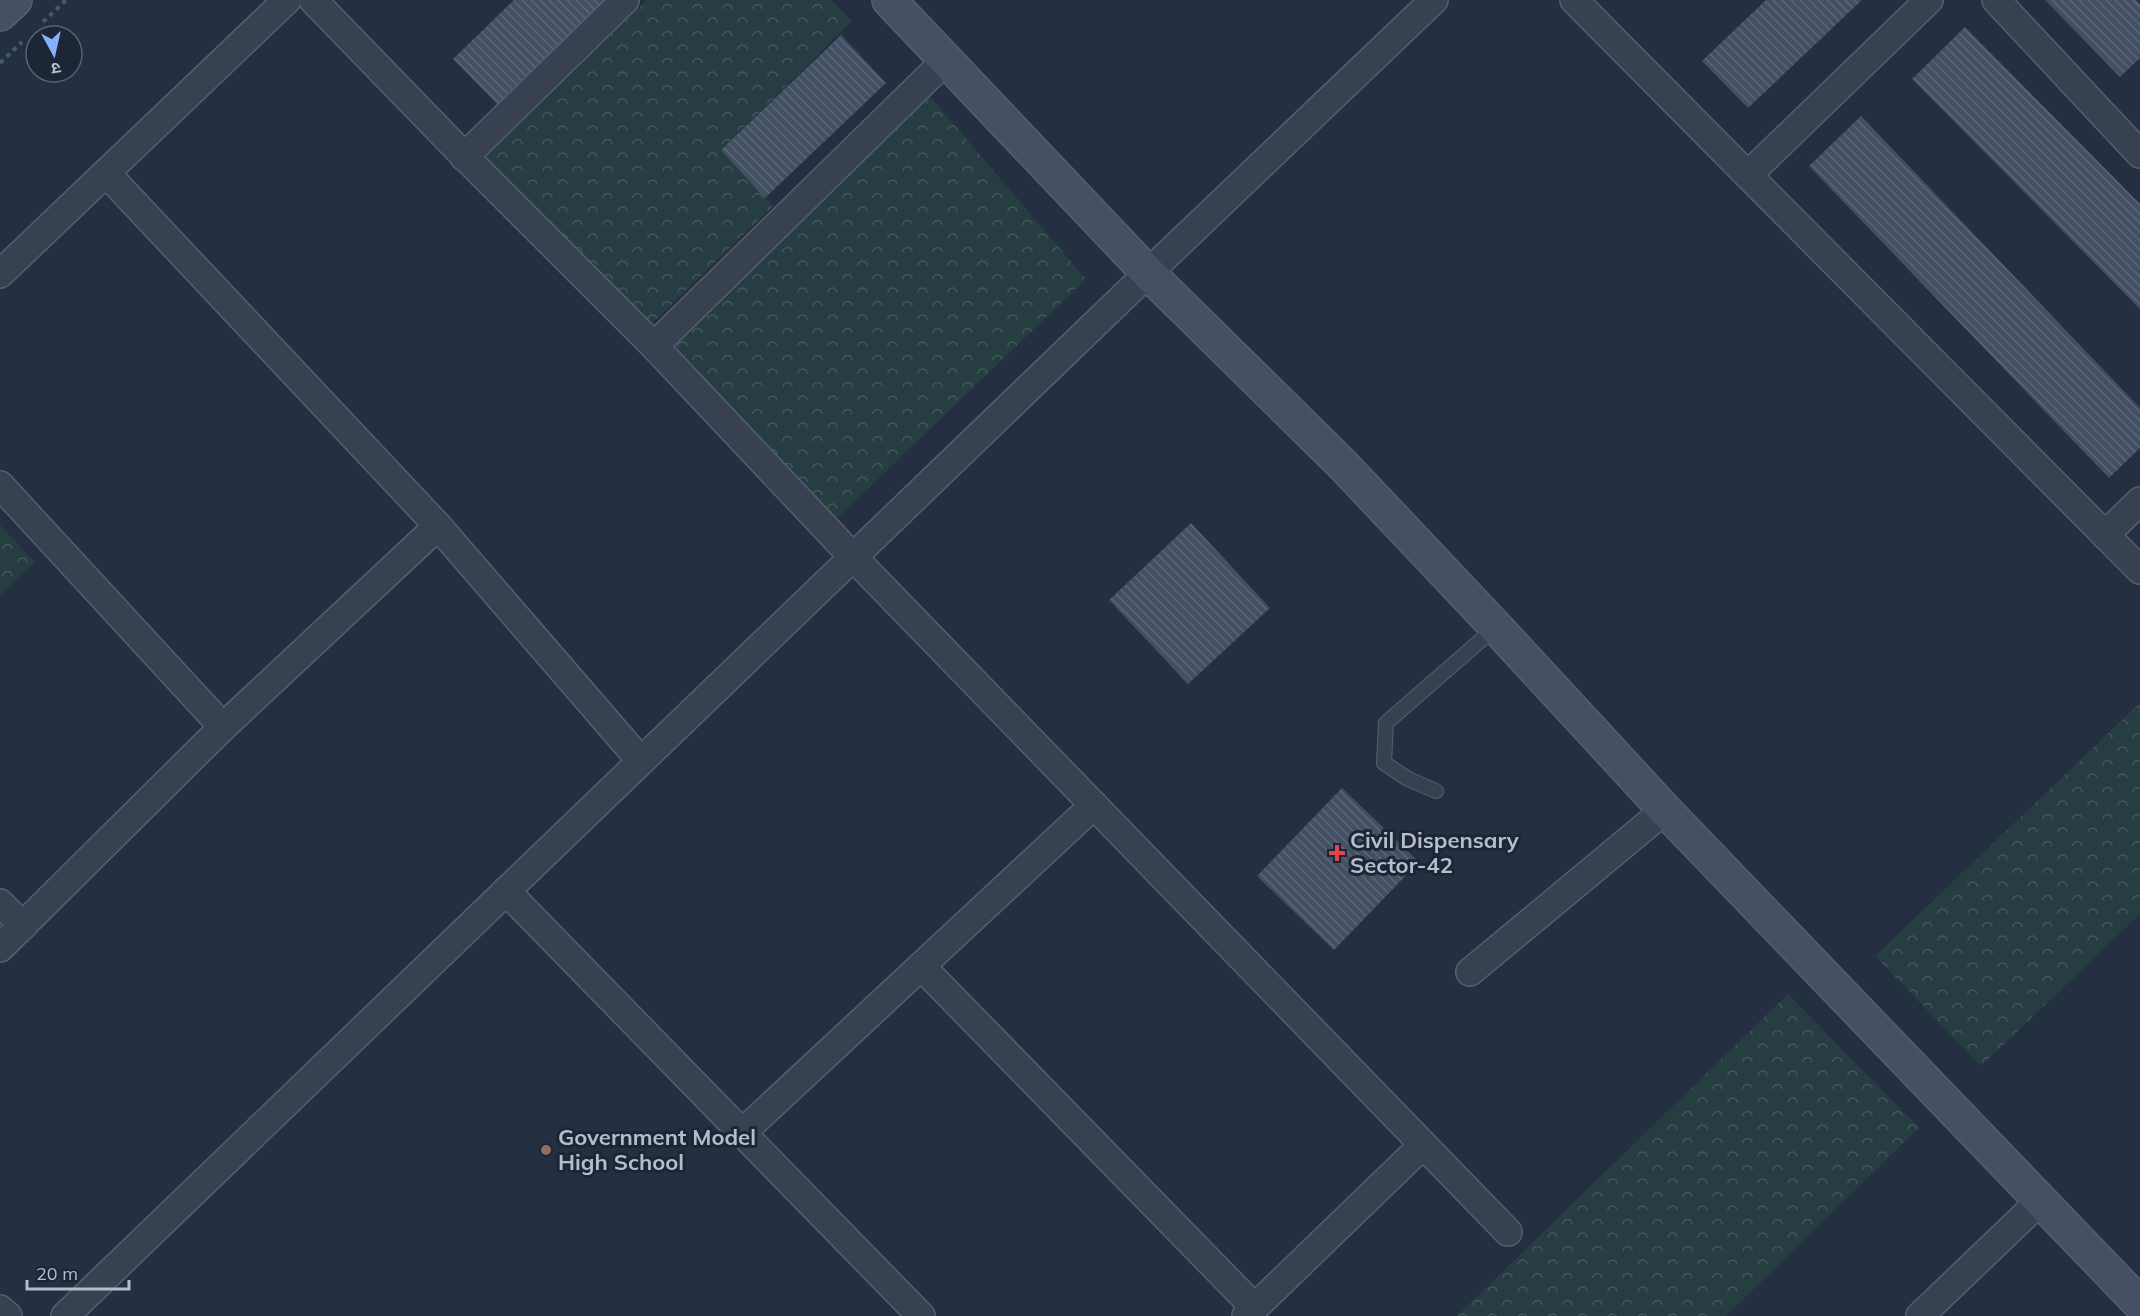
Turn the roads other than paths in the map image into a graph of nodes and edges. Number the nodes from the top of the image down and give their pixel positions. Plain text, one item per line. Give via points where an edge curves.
1 (15, 0) edge
2 (287, 0) edge
3 (313, 0) edge
4 (625, 0) edge
5 (889, 0) edge
6 (1434, 0) edge
7 (1574, 0) edge
8 (1929, 0) edge
9 (1996, 0) edge
10 (0, 14) edge
11 (946, 60) junction
12 (2140, 154) edge
13 (464, 156) junction
14 (106, 173) junction
15 (1748, 175) junction
16 (1148, 273) junction
17 (0, 274) edge
18 (654, 346) junction
19 (0, 485) edge
20 (2140, 501) edge
21 (438, 526) junction
22 (2105, 535) junction
23 (853, 557) junction
24 (2140, 570) edge
25 (1496, 627) junction
26 (223, 727) junction
27 (641, 761) junction
28 (1436, 791) dead end
29 (1094, 805) junction
30 (1665, 810) junction
31 (506, 891) junction
32 (0, 903) edge
33 (22, 926) junction
34 (0, 948) edge
35 (921, 966) junction
36 (1470, 972) dead end
37 (742, 1133) junction
38 (1424, 1145) junction
39 (2041, 1200) junction
40 (1508, 1232) dead end
41 (2140, 1304) edge
42 (0, 1309) edge
43 (1251, 1312) edge
44 (8, 1316) edge
45 (65, 1316) edge
46 (921, 1316) edge
47 (1920, 1316) edge

1 - 10 street
2 - 14 street
3 - 13 street
4 - 13 street
5 - 11 street
6 - 16 street
7 - 15 street
8 - 15 street
9 - 12 street
11 - 16 street
11 - 18 street
13 - 18 street
14 - 17 street
14 - 21 street
15 - 22 street
16 - 23 street
16 - 25 street via 1343,465
18 - 23 street
19 - 26 street
20 - 22 street
21 - 26 street
21 - 27 street
22 - 24 street
23 - 27 street
23 - 29 street
25 - 28 lane via 1386,723 1384,763
25 - 30 street
26 - 33 street
27 - 31 street
29 - 35 street
29 - 38 street
30 - 36 street
30 - 39 street
31 - 37 street
31 - 45 street
32 - 33 street
33 - 34 street
35 - 37 street
35 - 43 street
37 - 46 street
38 - 40 street
38 - 43 street
39 - 41 street
39 - 47 street
42 - 44 street

